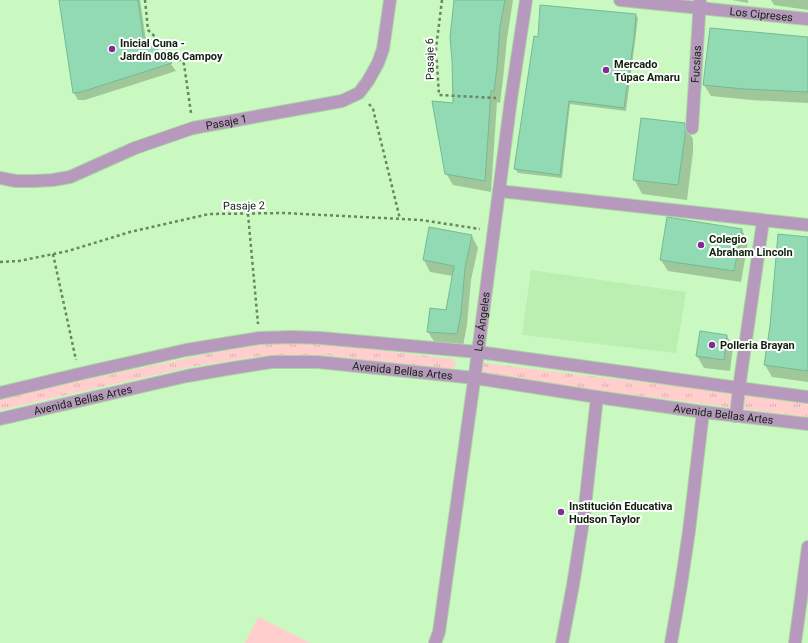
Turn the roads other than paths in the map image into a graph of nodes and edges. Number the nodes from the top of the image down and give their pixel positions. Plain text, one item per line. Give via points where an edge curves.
1 (390, 0) edge
2 (526, 0) edge
3 (620, 0) edge
4 (700, 4) edge
5 (808, 19) edge
6 (692, 128) dead end
7 (0, 178) edge
8 (499, 191) junction
9 (763, 221) junction
10 (808, 226) edge
11 (478, 352) junction
12 (475, 378) junction
13 (739, 388) junction
14 (0, 393) edge
15 (808, 397) edge
16 (597, 398) junction
17 (703, 412) junction
18 (736, 416) junction
19 (0, 419) edge
20 (808, 424) edge
21 (808, 547) edge
22 (435, 643) edge
23 (562, 643) edge
24 (671, 643) edge
25 (795, 643) edge

1 - 7 street, Pasaje 1 via 383,49 378,63 359,92 342,101 193,128 135,148 70,177 35,181
2 - 8 street, Los Ángeles
3 - 4 street, Los Cipreses
4 - 5 street, Los Cipreses
4 - 6 street, Fucsias
8 - 9 street
8 - 11 street, Los Ángeles
9 - 10 street
9 - 13 street
11 - 12 street, Los Ángeles
11 - 13 street
11 - 14 street via 321,338 259,338 186,350
12 - 16 street, Avenida Bellas Artes
12 - 19 street, Avenida Bellas Artes via 318,362 272,362 187,376
12 - 22 street, Los Ángeles via 439,632
13 - 15 street
13 - 18 street
16 - 17 street, Avenida Bellas Artes
16 - 23 street via 584,515
17 - 18 street, Avenida Bellas Artes
17 - 24 street via 682,585
18 - 20 street, Avenida Bellas Artes
21 - 25 street

